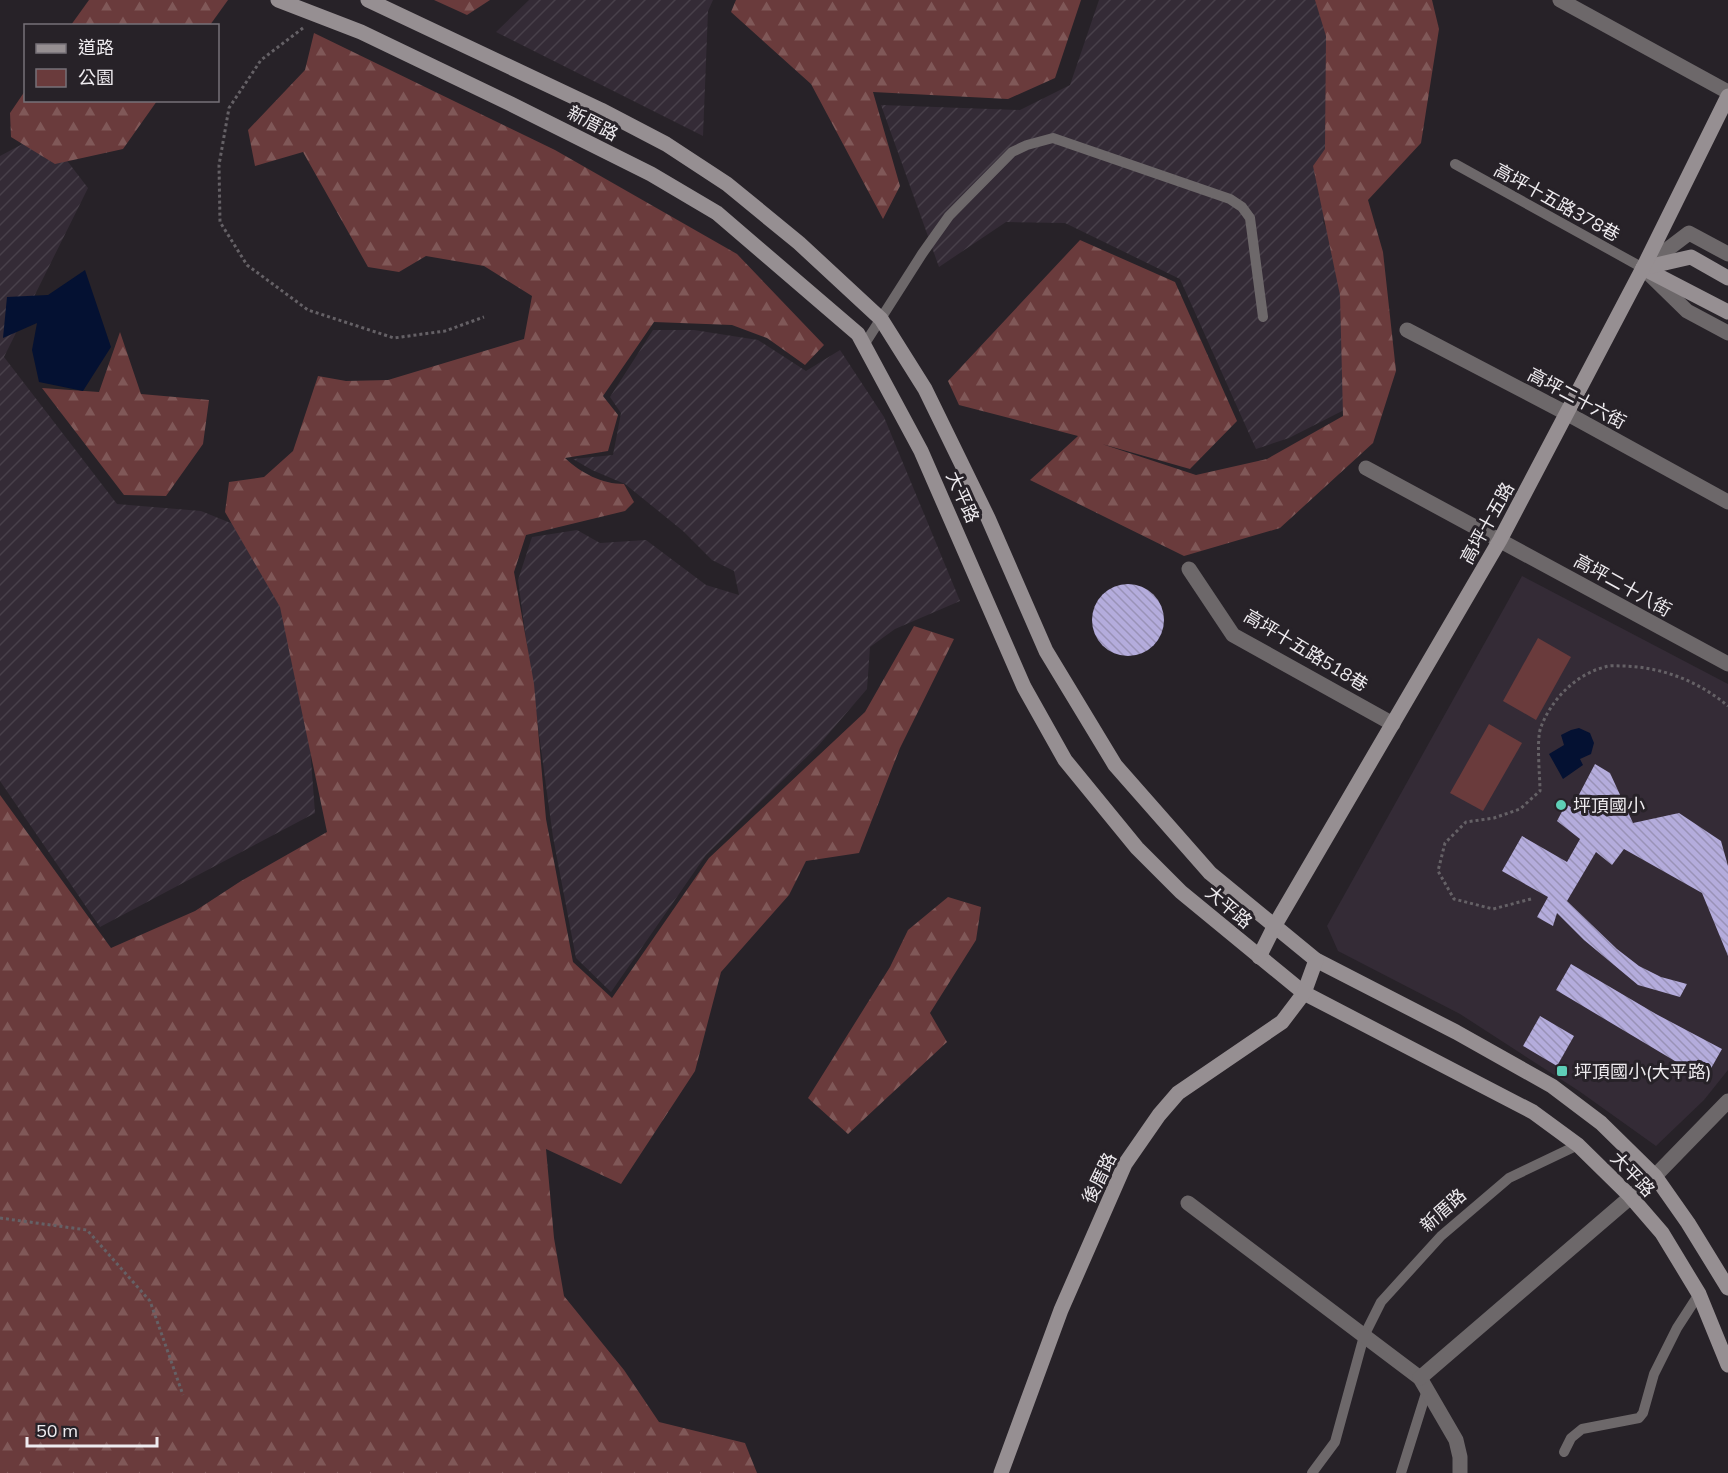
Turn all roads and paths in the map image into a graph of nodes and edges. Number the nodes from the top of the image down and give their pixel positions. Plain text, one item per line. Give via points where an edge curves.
1 (278, 0) edge
2 (368, 0) edge
3 (1560, 0) edge
4 (1582, 5) edge
5 (319, 16) junction
6 (1728, 92) edge
7 (1728, 96) edge
8 (1455, 164) dead end
9 (1728, 254) edge
10 (1643, 268) junction
11 (1728, 278) edge
12 (1728, 312) edge
13 (484, 317) dead end
14 (1263, 317) dead end
15 (881, 319) junction
16 (1407, 330) dead end
17 (1728, 333) edge
18 (861, 339) junction
19 (1568, 414) junction
20 (1366, 468) dead end
21 (1728, 502) edge
22 (1500, 540) junction
23 (1189, 569) dead end
24 (1728, 664) edge
25 (1728, 705) edge
26 (1393, 724) junction
27 (1531, 899) dead end
28 (1275, 926) junction
29 (1259, 957) junction
30 (1316, 960) junction
31 (1304, 993) junction
32 (1728, 1101) edge
33 (1578, 1145) junction
34 (1655, 1176) junction
35 (1630, 1196) junction
36 (1188, 1203) dead end
37 (0, 1218) edge
38 (1728, 1288) edge
39 (1699, 1294) junction
40 (1364, 1336) junction
41 (1728, 1365) edge
42 (1424, 1384) junction
43 (183, 1395) dead end
44 (1564, 1452) dead end
45 (1001, 1473) edge
46 (1312, 1473) edge
47 (1401, 1473) edge
48 (1460, 1473) edge

1 - 5 street, 新厝路
2 - 15 street, 新厝路 via 666,144 727,184 799,243
3 - 4 street
4 - 6 street
5 - 13 path via 261,60 229,108 219,165 220,222 247,265 308,310 394,338 445,331
5 - 18 street, 新厝路 via 500,99 651,174 717,213
7 - 10 street, 高坪十五路
8 - 10 lane, 高坪十五路378巷
9 - 10 street via 1689,233
10 - 11 street via 1691,258
10 - 12 street
10 - 17 street via 1688,311
10 - 19 street, 高坪十五路
14 - 15 lane via 1250,218 1242,207 1230,199 1053,138 1012,152 949,216
15 - 18 lane
15 - 28 street, 大平路 via 930,399 1047,651 1115,765 1210,873
16 - 19 street, 高坪二十六街
18 - 29 street, 大平路 via 921,451 1024,687 1065,760 1137,848 1181,892
19 - 21 street, 高坪二十六街
19 - 22 street, 高坪十五路
20 - 22 street, 高坪二十八街
22 - 24 street, 高坪二十八街
22 - 26 street, 高坪十五路
23 - 26 street, 高坪十五路518巷 via 1233,635
25 - 27 path via 1710,691 1667,672 1606,666 1578,678 1550,706 1539,729 1540,791 1520,809 1466,822 1445,843 1438,871 1454,899 1493,909
26 - 28 street, 高坪十五路
28 - 29 street, 高坪十五路
28 - 30 street, 大平路
29 - 31 street, 大平路
30 - 31 street, 後厝路
30 - 34 street, 大平路 via 1552,1086 1601,1123
31 - 33 street, 大平路 via 1533,1112
31 - 45 street, 後厝路 via 1282,1022 1178,1093 1125,1164 1061,1310
32 - 34 street
33 - 35 street, 大平路
33 - 40 lane, 新厝路 via 1509,1178 1441,1236 1381,1302
34 - 35 street
34 - 38 street, 大平路
35 - 39 street, 大平路 via 1662,1233
35 - 42 street
36 - 40 street
37 - 43 path via 87,1230 150,1301
39 - 41 street, 大平路
39 - 44 lane via 1654,1374 1639,1418 1582,1429 1571,1438
40 - 42 street
40 - 46 lane, 新厝路 via 1335,1442
42 - 47 lane
42 - 48 street via 1456,1440

